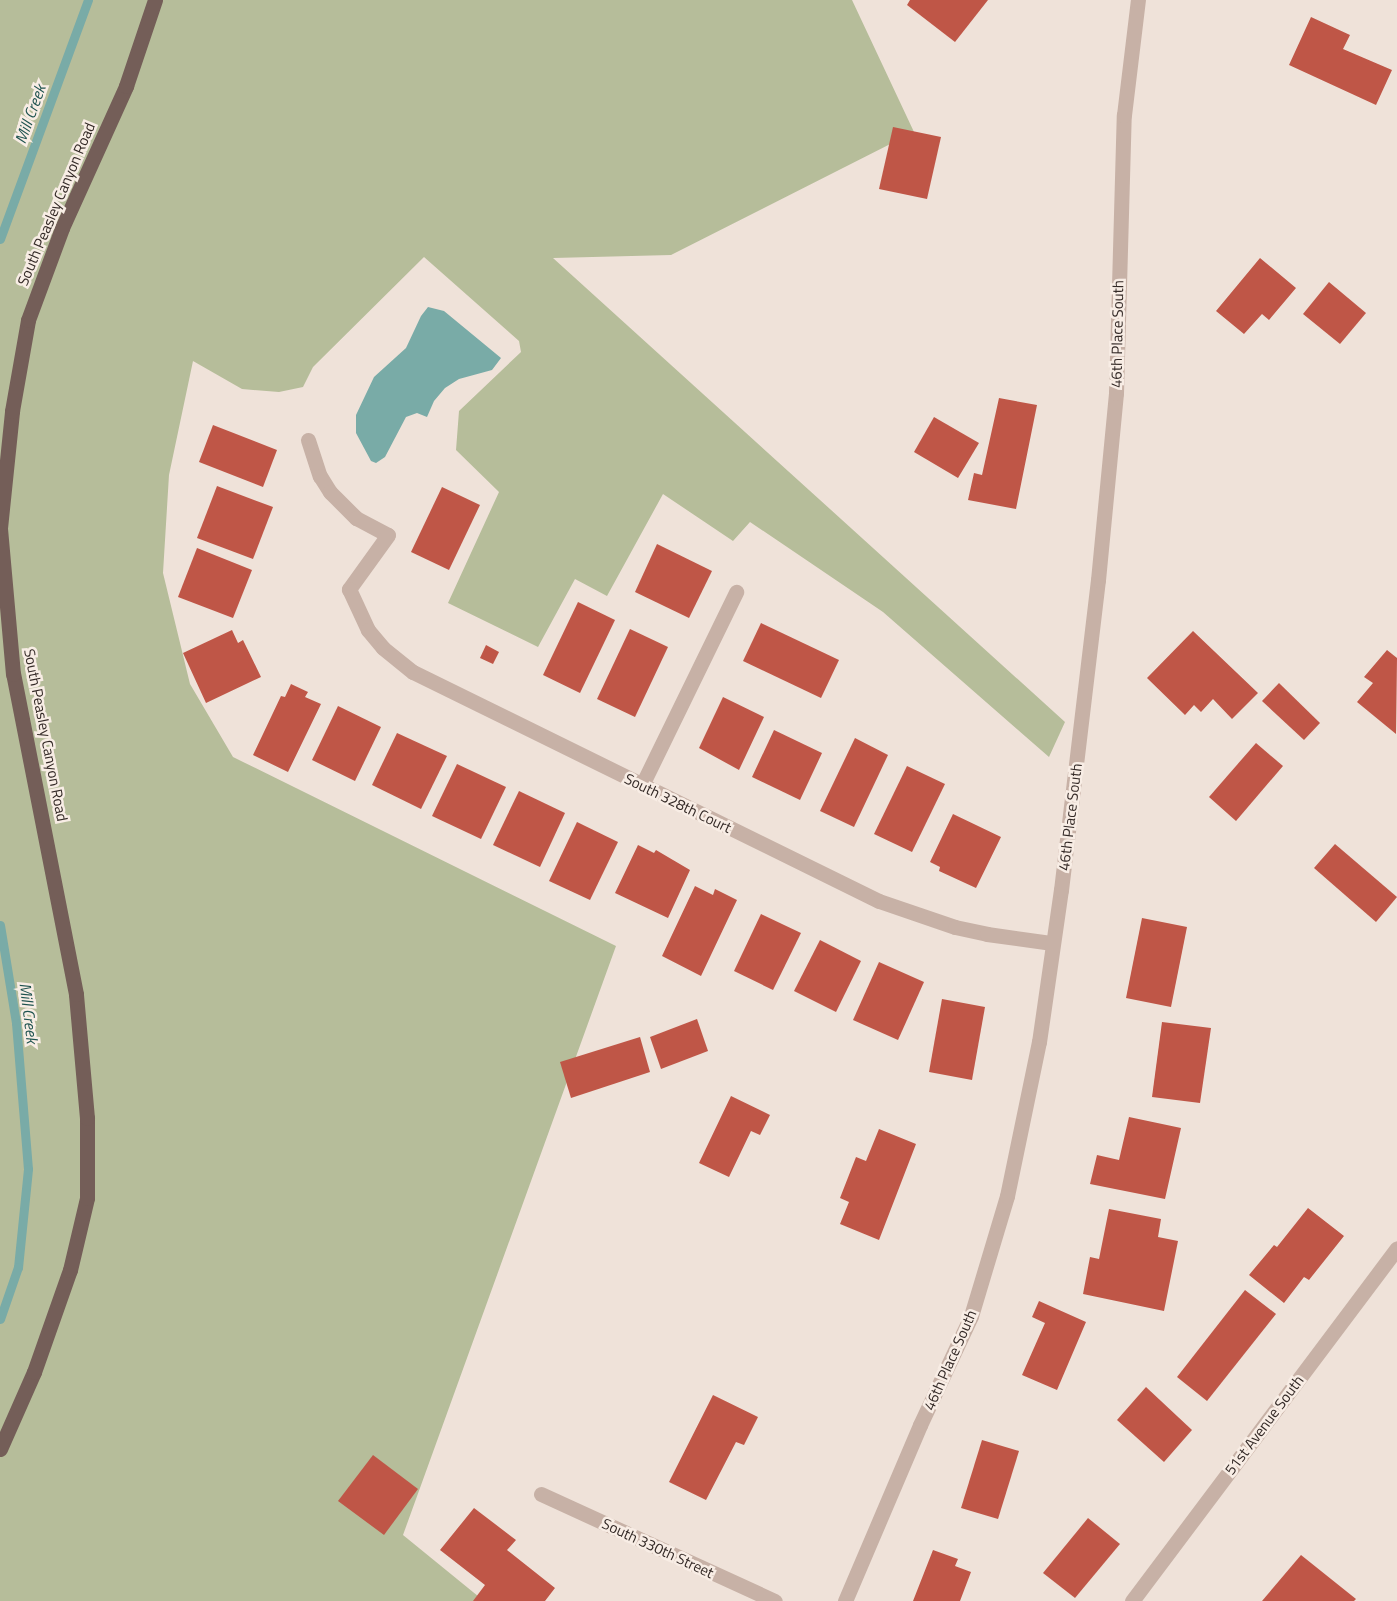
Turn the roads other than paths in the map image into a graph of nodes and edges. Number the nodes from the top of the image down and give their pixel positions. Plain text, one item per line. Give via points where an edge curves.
1 (155, 0) edge
2 (1138, 0) edge
3 (308, 440) dead end
4 (736, 592) dead end
5 (642, 785) junction
6 (1052, 943) junction
7 (1397, 1248) edge
8 (0, 1449) edge
9 (541, 1494) dead end
10 (775, 1601) edge
11 (845, 1601) edge
12 (1132, 1601) edge

1 - 8 main road, South Peasley Canyon Road via 126,86 62,228 28,320 12,411 0,528 13,674 76,994 87,1118 87,1198 70,1270 34,1372
2 - 6 street, 46th Place South via 1124,116 1116,393 1098,580
3 - 5 street, South 328th Court via 330,492 356,518 388,535 349,589 368,630 383,648 413,672
4 - 5 street
5 - 6 street, South 328th Court via 907,912 987,934
6 - 11 street, 46th Place South via 1039,1042 1007,1196 971,1316
7 - 12 street, 51st Avenue South
9 - 10 street, South 330th Street

